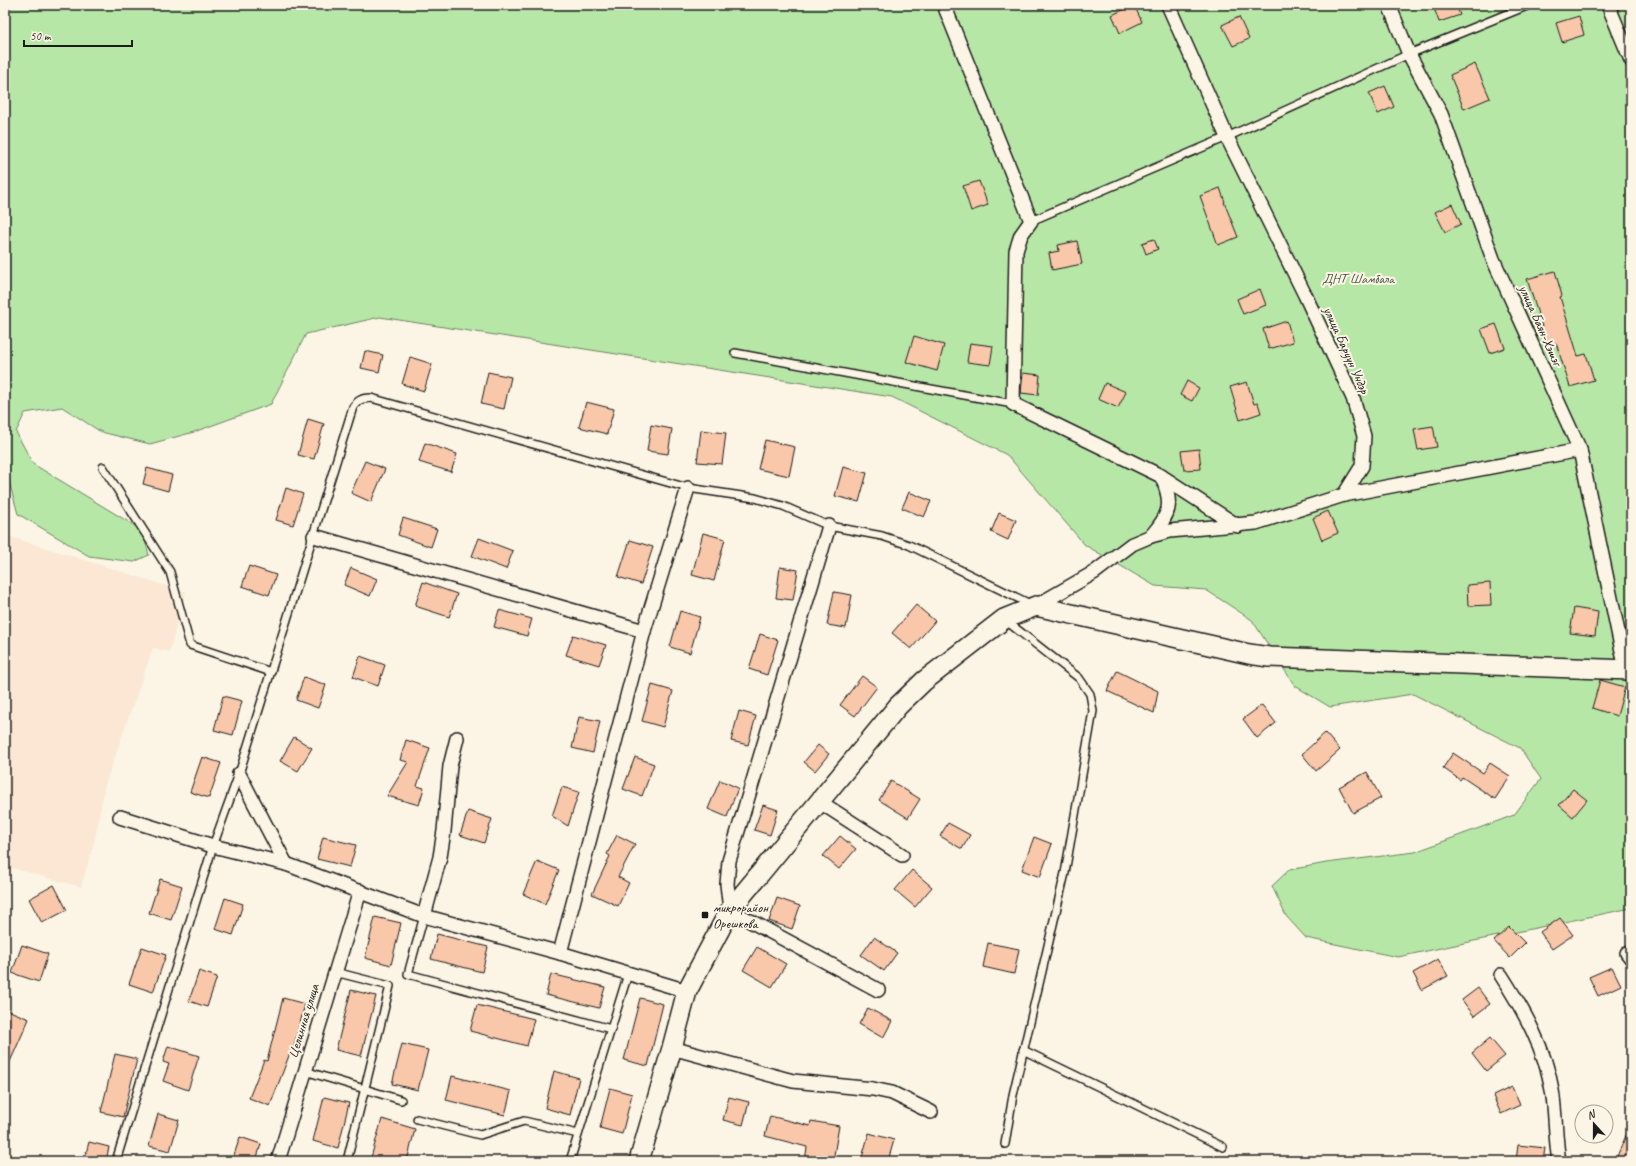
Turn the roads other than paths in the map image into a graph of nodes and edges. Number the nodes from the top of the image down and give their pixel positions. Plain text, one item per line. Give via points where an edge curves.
1 (944, 5) edge
2 (1168, 5) edge
3 (1389, 5) edge
4 (1529, 5) edge
5 (1608, 5) edge
6 (1410, 54) junction
7 (1631, 60) edge
8 (1227, 137) junction
9 (1031, 221) junction
10 (735, 353) dead end
11 (1013, 404) junction
12 (1580, 450) junction
13 (103, 466) dead end
14 (1161, 476) junction
15 (688, 488) junction
16 (1344, 495) junction
17 (829, 526) junction
18 (1238, 526) junction
19 (314, 536) junction
20 (1151, 536) junction
21 (1036, 606) junction
22 (1004, 619) junction
23 (644, 631) junction
24 (1629, 670) edge
25 (271, 672) junction
26 (457, 738) dead end
27 (238, 774) junction
28 (820, 802) junction
29 (120, 816) dead end
30 (213, 846) junction
31 (902, 855) dead end
32 (286, 864) junction
33 (360, 891) junction
34 (730, 910) junction
35 (424, 916) junction
36 (560, 953) junction
37 (335, 972) junction
38 (628, 974) junction
39 (1501, 975) dead end
40 (878, 990) dead end
41 (687, 992) junction
42 (611, 1029) junction
43 (672, 1048) junction
44 (1023, 1050) junction
45 (305, 1071) junction
46 (364, 1089) junction
47 (401, 1100) dead end
48 (931, 1112) dead end
49 (417, 1119) dead end
50 (578, 1134) junction
51 (1005, 1144) dead end
52 (1223, 1147) dead end
53 (116, 1161) edge
54 (278, 1161) edge
55 (347, 1161) edge
56 (570, 1161) edge
57 (639, 1161) edge
58 (1559, 1161) edge

1 - 9 street
2 - 8 street, улица Баруун Ундэр
3 - 6 street, улица Баян-Хэшэг
4 - 6 lane
5 - 7 street
6 - 8 lane
6 - 12 street, улица Баян-Хэшэг via 1441,114 1493,259
8 - 9 lane
8 - 16 street, улица Баруун Ундэр via 1353,398 1364,436 1362,466
9 - 11 street via 1021,235 1016,251
10 - 11 lane
11 - 14 street
12 - 16 street
12 - 24 street, улица Баян-Хэшэг
13 - 25 lane via 170,572 190,644
14 - 18 street
14 - 20 street via 1168,491 1168,508 1162,524
15 - 17 lane via 755,498 783,506
15 - 19 lane via 364,398 357,401 353,407
15 - 23 street
16 - 18 street via 1256,523
17 - 21 lane via 882,536 909,545
17 - 34 street via 729,861 727,884
18 - 20 street via 1170,531
19 - 23 street
19 - 25 lane
20 - 21 street via 1132,544 1095,572
21 - 22 street
21 - 24 street via 1249,654
22 - 28 street via 924,681 898,706
22 - 44 lane via 1079,678 1090,694 1094,711 1065,873
23 - 36 street
25 - 27 lane
26 - 35 street via 450,766 440,857
27 - 30 lane
27 - 32 street
28 - 31 street
28 - 34 street
29 - 30 street
30 - 32 street
30 - 53 lane
32 - 33 street
33 - 35 street
33 - 37 street, Целинная улица
34 - 40 street
34 - 41 street
35 - 36 street
35 - 42 lane via 408,974
36 - 38 street
37 - 45 street, Целинная улица
37 - 46 lane via 390,986
38 - 41 street
38 - 42 lane
39 - 58 street via 1532,1028 1545,1063 1552,1090
41 - 43 street
42 - 50 lane
43 - 48 street via 793,1081 892,1093
43 - 57 street
44 - 51 lane
44 - 52 lane
45 - 46 lane
45 - 54 street, Целинная улица
46 - 47 lane
46 - 55 lane
49 - 50 lane via 480,1135 524,1121
50 - 56 lane

